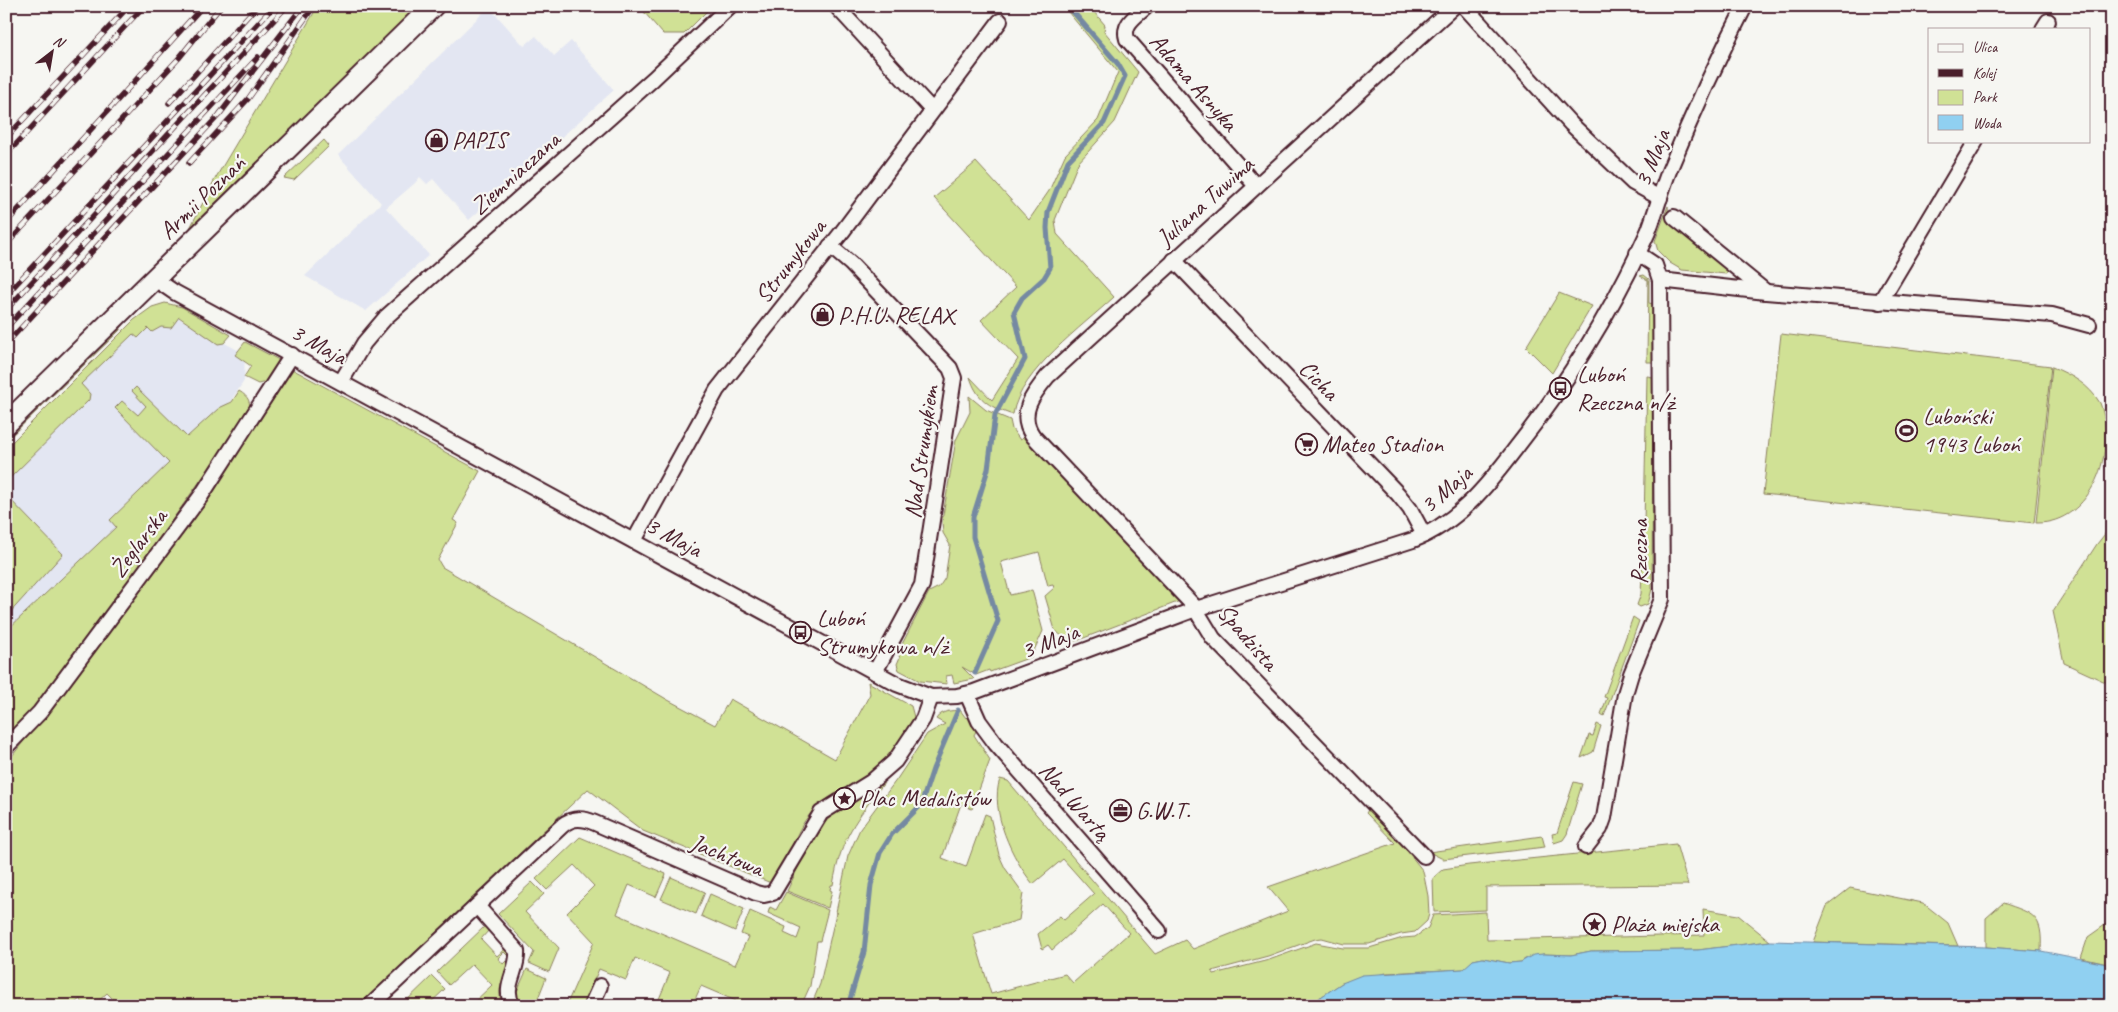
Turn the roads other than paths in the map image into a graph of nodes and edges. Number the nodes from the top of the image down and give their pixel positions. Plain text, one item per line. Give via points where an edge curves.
1 (433, 6) edge
2 (730, 6) edge
3 (836, 6) edge
4 (1147, 6) edge
5 (1454, 6) edge
6 (1464, 6) edge
7 (1745, 6) edge
8 (1000, 21) dead end
9 (932, 110) junction
10 (1975, 142) edge
11 (1256, 186) junction
12 (1660, 198) junction
13 (1674, 217) dead end
14 (830, 246) junction
15 (1637, 253) junction
16 (1174, 260) junction
17 (155, 278) junction
18 (1660, 280) junction
19 (1766, 292) junction
20 (1883, 296) junction
21 (2089, 325) dead end
22 (292, 355) junction
23 (341, 382) junction
24 (6, 424) edge
25 (1042, 445) joint
26 (1424, 536) junction
27 (634, 541) junction
28 (1196, 609) junction
29 (875, 672) junction
30 (967, 694) junction
31 (931, 697) junction
32 (6, 746) edge
33 (1586, 847) dead end
34 (1424, 856) dead end
35 (477, 906) junction
36 (1159, 931) dead end
37 (600, 986) dead end
38 (370, 1006) edge
39 (513, 1006) edge
40 (591, 1006) edge

1 - 17 main road, Armii Poznań
2 - 23 street, Ziemniaczana via 653,79 386,317 364,343
3 - 9 street
4 - 11 street, Adama Asnyka via 1128,25 1127,40
5 - 11 street, Juliana Tuwima
6 - 12 street via 1571,124 1633,184
7 - 12 street, 3 Maja
8 - 9 street, Strumykowa
9 - 14 street, Strumykowa
10 - 20 street
11 - 16 street, Juliana Tuwima
12 - 15 street, 3 Maja
13 - 19 street
14 - 27 street, Strumykowa via 718,390
14 - 29 street, Nad Strumykiem via 950,368 954,378 922,585
15 - 18 street via 1655,266
15 - 26 street, 3 Maja via 1569,375 1535,424 1465,507 1443,526
16 - 25 street, Juliana Tuwima via 1048,376 1035,394 1027,410 1026,422
16 - 26 street, Cicha via 1398,494
17 - 22 street, 3 Maja via 174,292
17 - 24 main road, Armii Poznań
18 - 19 street
18 - 33 street, Rzeczna via 1662,599 1631,674 1604,818
19 - 20 street
20 - 21 street via 2052,315
22 - 23 street, 3 Maja
22 - 32 street, Żeglarska via 201,496 40,712
23 - 27 street, 3 Maja
25 - 28 street, Spadzista
26 - 28 street, 3 Maja
27 - 29 street, 3 Maja
28 - 30 street, 3 Maja
28 - 34 street, Spadzista via 1213,638
29 - 31 street, 3 Maja via 909,690
30 - 31 street, 3 Maja
30 - 36 street, Nad Wartą via 979,721 996,744
31 - 35 street, Jachtowa via 923,719 895,761 871,782 821,813 773,893 756,893 580,818 563,825
35 - 38 street, Jachtowa
35 - 39 street via 517,951 518,961 507,990
37 - 40 street

